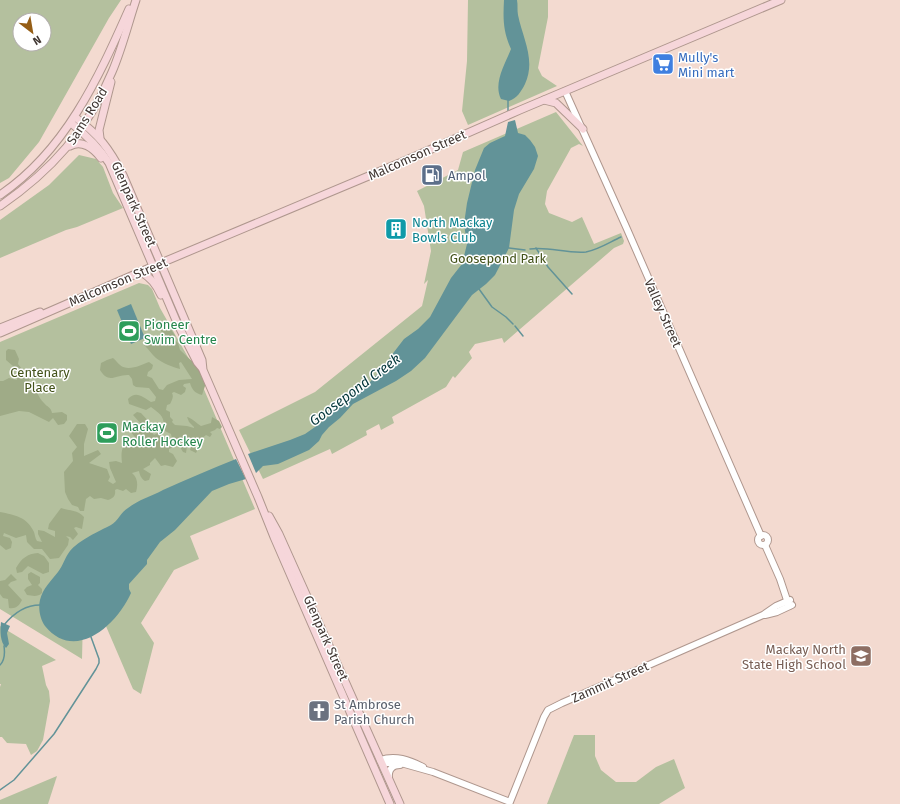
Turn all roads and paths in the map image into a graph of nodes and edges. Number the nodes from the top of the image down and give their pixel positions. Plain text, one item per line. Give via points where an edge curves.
1 (133, 0) edge
2 (136, 0) edge
3 (781, 0) edge
4 (112, 72) junction
5 (565, 91) junction
6 (544, 100) junction
7 (73, 120) junction
8 (82, 127) junction
9 (583, 129) junction
10 (100, 138) junction
11 (68, 147) junction
12 (114, 173) junction
13 (0, 195) edge
14 (0, 206) edge
15 (157, 265) junction
16 (141, 272) junction
17 (52, 310) junction
18 (173, 314) junction
19 (0, 328) edge
20 (0, 333) edge
21 (204, 370) junction
22 (258, 496) junction
23 (789, 603) joint
24 (381, 762) junction
25 (373, 765) junction
26 (413, 767) junction
27 (433, 772) junction
28 (389, 778) junction
29 (390, 804) edge
30 (400, 804) edge

1 - 7 main road, Sams Road via 110,51
2 - 4 main road, Sams Road
3 - 5 main road, Malcomson Street
4 - 8 main road, Sams Road
4 - 10 main road via 99,130
5 - 6 main road, Malcomson Street
5 - 9 street, Valley Street
6 - 9 main road via 556,103
6 - 15 main road, Malcomson Street
7 - 8 main road, Glenpark Street
7 - 13 main road, Sams Road via 38,164
8 - 10 main road, Glenpark Street
8 - 11 main road, Sams Road
8 - 12 main road, Glenpark Street via 102,152
9 - 23 street, Valley Street via 761,536 758,542 765,545 780,579 789,592
10 - 15 main road, Glenpark Street via 123,175
11 - 12 main road via 85,144 98,154
11 - 14 main road, Sams Road via 19,193
12 - 15 main road, Glenpark Street
15 - 16 main road, Malcomson Street
15 - 18 main road, Glenpark Street
15 - 21 main road, Glenpark Street via 202,360
16 - 17 main road, Malcomson Street
16 - 18 main road via 156,284 167,309
17 - 19 main road, Malcomson Street via 35,313
17 - 20 main road, Malcomson Street
18 - 21 main road, Glenpark Street via 197,362
21 - 22 main road, Glenpark Street
22 - 24 main road, Glenpark Street via 279,534
22 - 25 main road, Glenpark Street
23 - 27 street, Zammit Street via 774,613 763,615 548,710 510,802
24 - 25 main road
24 - 26 street
24 - 27 street via 392,757 405,759
24 - 28 main road, Glenpark Street
25 - 29 main road, Glenpark Street
26 - 27 street
26 - 28 street via 394,766 389,771
28 - 30 main road, Glenpark Street

